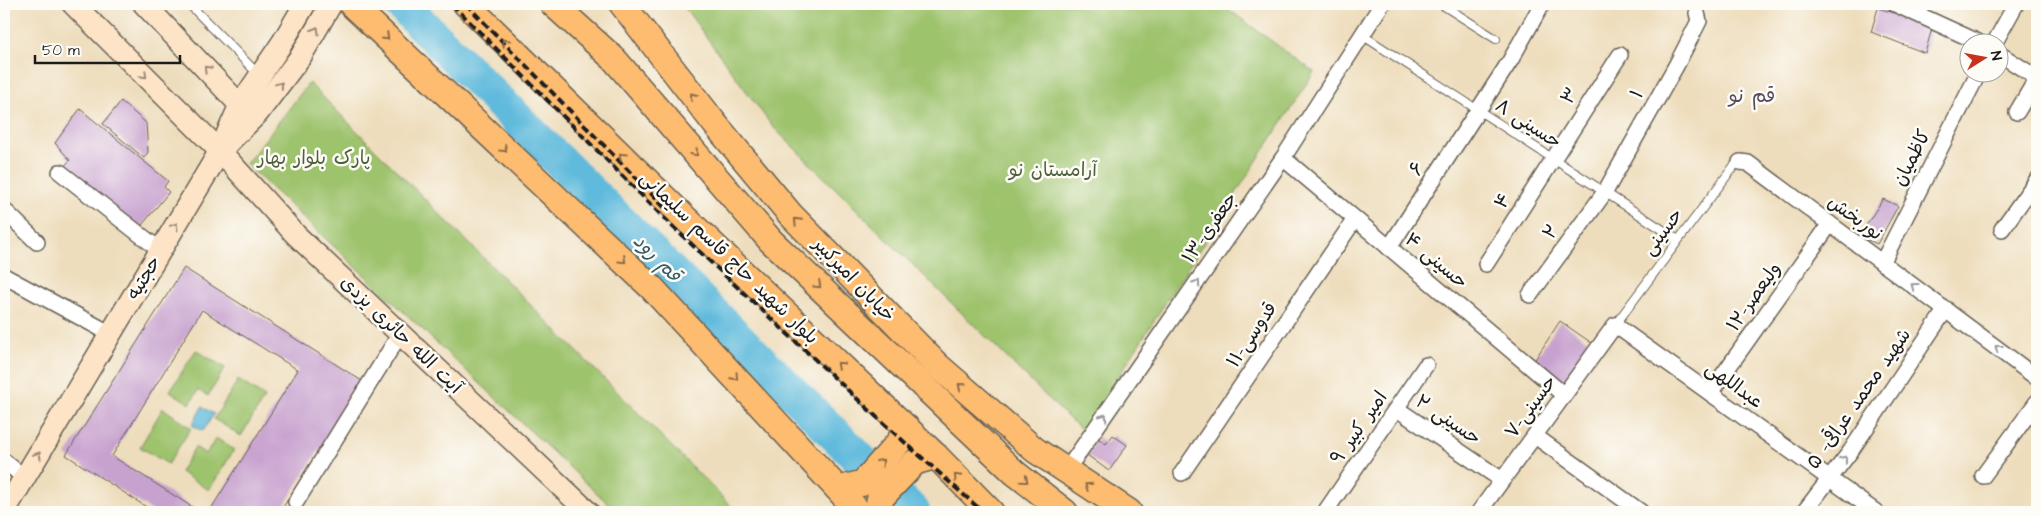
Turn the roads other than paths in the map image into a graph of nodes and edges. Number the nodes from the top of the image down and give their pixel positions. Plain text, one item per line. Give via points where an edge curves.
1 (73, 4) edge
2 (144, 4) edge
3 (189, 4) edge
4 (305, 4) edge
5 (331, 4) edge
6 (351, 4) edge
7 (466, 4) edge
8 (553, 4) edge
9 (568, 4) edge
10 (622, 4) edge
11 (1382, 4) edge
12 (1441, 4) edge
13 (1542, 4) edge
14 (1895, 4) edge
15 (2016, 4) edge
16 (1697, 13) dead end
17 (2001, 32) edge
18 (1958, 33) edge
19 (1362, 36) junction
20 (1496, 39) dead end
21 (1620, 55) dead end
22 (614, 59) junction
23 (2008, 59) edge
24 (259, 75) junction
25 (2037, 78) edge
26 (1974, 82) edge
27 (240, 105) junction
28 (1479, 111) junction
29 (2016, 112) dead end
30 (220, 151) junction
31 (1283, 158) junction
32 (1553, 159) junction
33 (1740, 162) joint
34 (60, 172) dead end
35 (2037, 180) edge
36 (1605, 192) junction
37 (4, 210) edge
38 (1355, 220) junction
39 (1830, 224) junction
40 (2002, 230) dead end
41 (1677, 239) junction
42 (37, 242) dead end
43 (1389, 248) junction
44 (161, 251) junction
45 (1882, 263) junction
46 (1486, 264) dead end
47 (6, 277) dead end
48 (1530, 295) dead end
49 (1946, 309) junction
50 (1615, 325) junction
51 (110, 334) junction
52 (400, 334) junction
53 (1426, 365) dead end
54 (2037, 378) edge
55 (1710, 393) junction
56 (1564, 395) junction
57 (2037, 402) edge
58 (1397, 409) junction
59 (903, 435) junction
60 (1535, 436) junction
61 (926, 459) junction
62 (4, 461) edge
63 (1066, 471) junction
64 (1182, 473) dead end
65 (1983, 476) dead end
66 (24, 478) junction
67 (1829, 478) junction
68 (1502, 480) junction
69 (296, 502) dead end
70 (870, 502) edge
71 (4, 512) edge
72 (588, 512) edge
73 (991, 512) edge
74 (1064, 512) edge
75 (1129, 512) edge
76 (1325, 512) edge
77 (1479, 512) edge
78 (1641, 512) edge
79 (1804, 512) edge
80 (1876, 512) edge

1 -> 30 main road, آیت الله‌ حائری‌ یزدی
27 -> 2 main road
3 - 24 lane
4 - 24 main road
30 -> 5 main road, حجتیه via 258,113 301,56
6 -> 70 main road via 652,288 839,488
59 -> 7 main road, بلوار شهید حاج قاسم سلیمانی
8 - 22 main road, خیابان امیرکبیر
9 - 22 main road
63 -> 10 main road, خیابان امیرکبیر via 1035,450 937,365 790,214
11 - 19 street, جعفری-۱۳
12 - 20 lane
13 - 28 street, ۶
14 - 18 street
15 - 17 street
16 - 36 street, ۱ via 1698,21 1677,64
19 - 28 lane, حسینی ۸
19 - 31 street, جعفری-۱۳
21 - 32 street, ۳
22 -> 74 main road, خیابان امیرکبیر via 771,241 1015,473
23 - 25 street
24 - 27 main road
25 - 29 street
26 - 45 street, کاظمیان
27 - 30 main road
28 - 32 lane, حسینی ۸
28 - 43 street, ۶
44 -> 30 main road, حجتیه
30 - 52 main road, آیت الله‌ حائری‌ یزدی via 296,235
31 - 38 street, حسینی ۴
63 -> 31 street, جعفری-۱۳
32 - 36 lane, حسینی ۸
32 - 46 street, ۴
33 - 39 street, نوربخش via 1748,163
33 - 41 lane, حسینی
34 - 44 street
35 - 40 street
36 - 41 lane, حسینی ۸
36 - 48 street, ۲
37 - 42 street
38 - 43 street, حسینی ۴
38 - 64 street, قدوسی-۱۱
39 - 45 street, نوربخش
39 - 55 street, ولیعصر-۱۲
41 - 50 lane, حسینی
43 - 56 street, حسینی ۴
44 - 51 main road, حجتیه
49 -> 45 street, نوربخش
47 - 51 street
54 -> 49 street, نوربخش
67 -> 49 street, شهید محمد عراقی- ۵
50 - 55 street, عبداللهی
50 - 56 street, حسینی-۷
66 -> 51 main road, حجتیه
52 - 69 street
52 - 72 main road, آیت الله‌ حائری‌ یزدی
53 - 58 street, امیر کبیر ۹
55 - 67 street, عبداللهی
56 - 60 street, حسینی-۷
57 - 65 street
58 - 68 street, حسینی ۲
58 - 76 street, امیر کبیر ۹
59 - 61 main road, بلوار شهید حاج قاسم سلیمانی
70 -> 59 main road
60 - 68 street, حسینی-۷
60 - 78 street
61 - 70 main road
73 -> 61 main road, بلوار شهید حاج قاسم سلیمانی
62 - 66 street
75 -> 63 main road, خیابان امیرکبیر
66 - 71 main road, حجتیه
67 - 79 street, شهید محمد عراقی- ۵
67 - 80 street, عبداللهی
68 - 77 street, حسینی-۷

